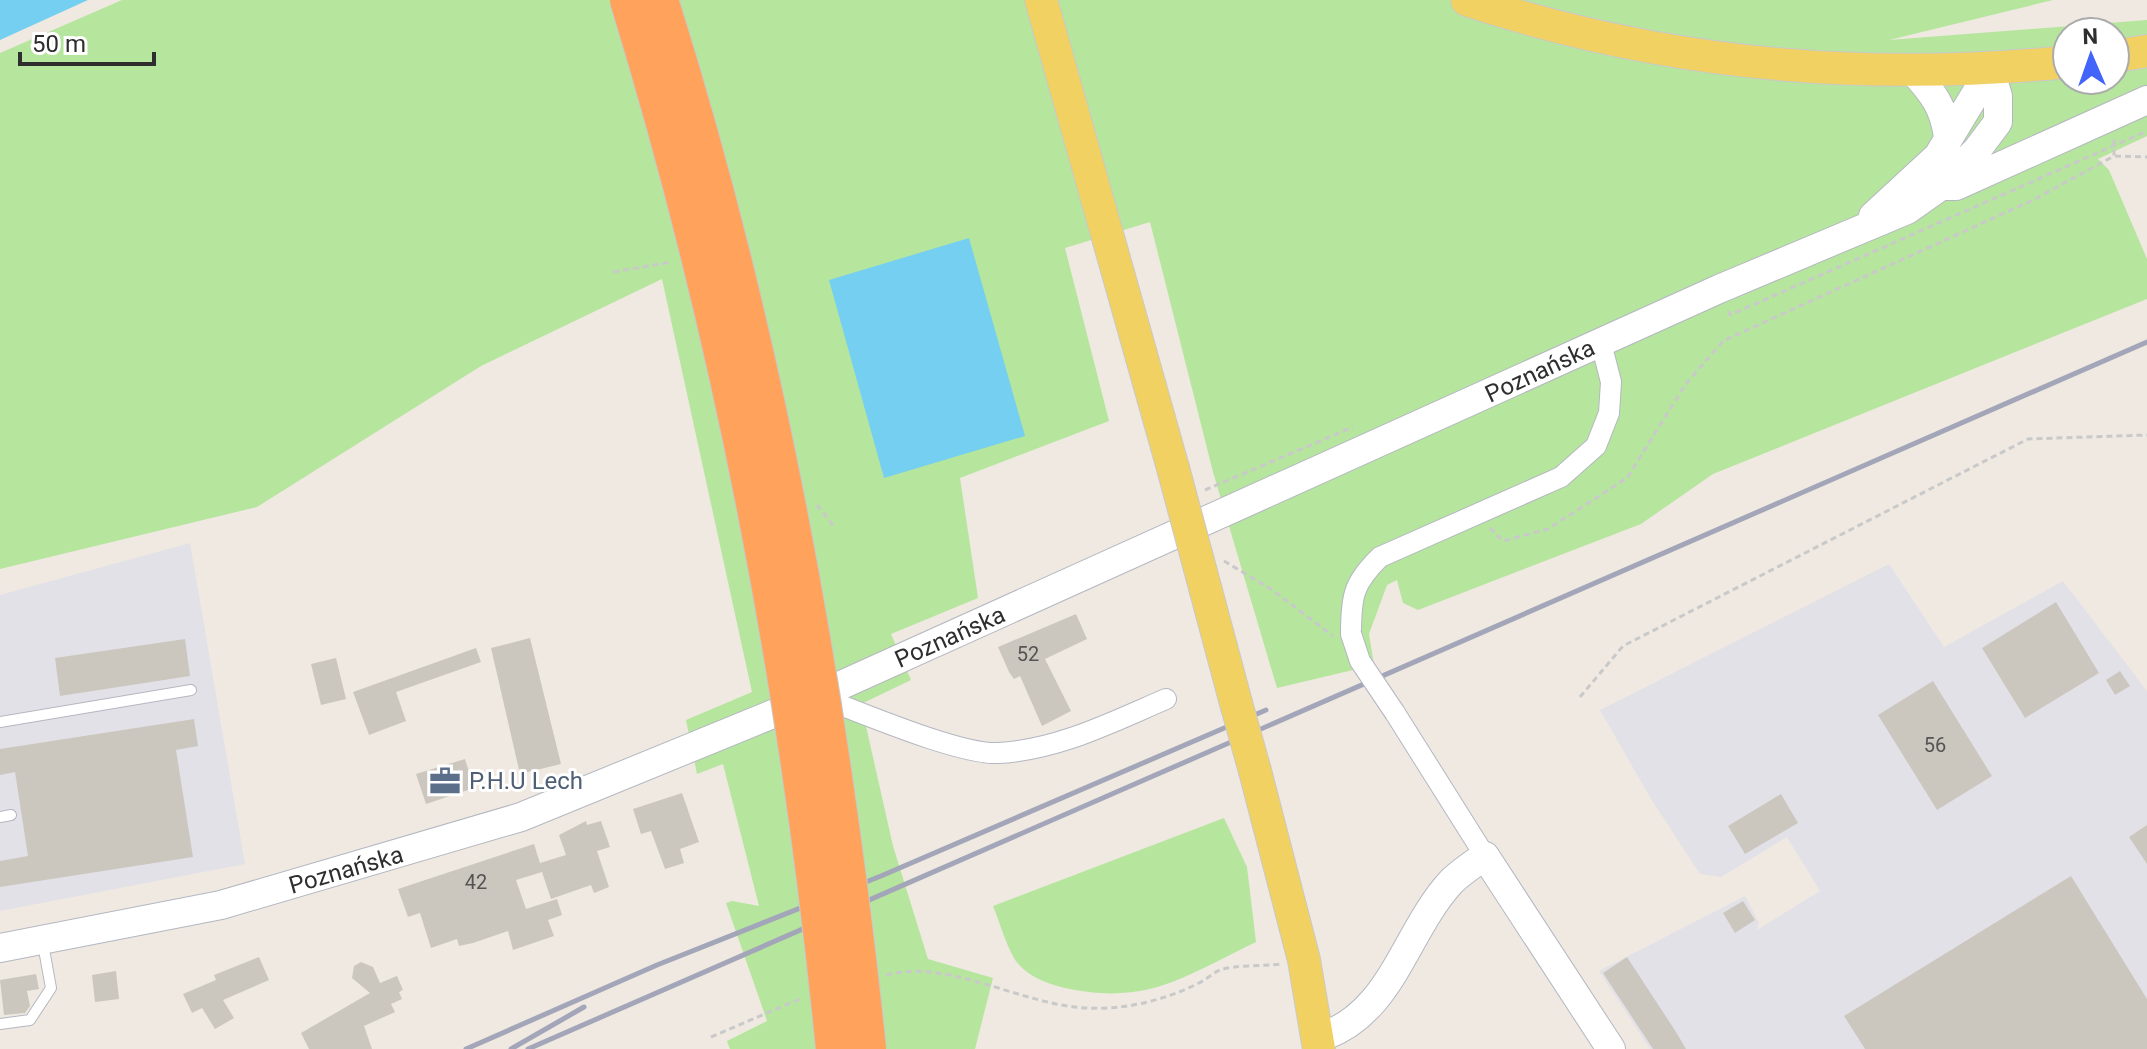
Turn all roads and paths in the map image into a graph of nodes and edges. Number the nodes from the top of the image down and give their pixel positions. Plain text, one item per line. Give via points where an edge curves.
1 (628, 0) edge
2 (660, 0) edge
3 (1041, 0) edge
4 (1467, 0) edge
5 (2051, 64) edge
6 (1990, 70) junction
7 (1913, 71) junction
8 (2147, 100) edge
9 (2109, 117) junction
10 (1948, 137) junction
11 (2114, 156) junction
12 (2147, 157) edge
13 (1941, 186) junction
14 (1864, 225) junction
15 (1601, 343) junction
16 (2147, 435) edge
17 (1476, 513) junction
18 (191, 690) dead end
19 (817, 696) junction
20 (1580, 697) dead end
21 (1166, 699) dead end
22 (0, 722) edge
23 (1485, 856) junction
24 (42, 941) junction
25 (0, 948) edge
26 (1304, 960) junction
27 (1011, 994) dead end
28 (0, 1024) edge
29 (1319, 1043) edge
30 (834, 1049) edge
31 (868, 1049) edge
32 (1611, 1049) edge

1 - 30 highway, bridge via 715,316 764,545 811,842
2 - 31 highway, bridge via 746,310 795,539 833,763
3 - 26 main road, bridge
4 - 7 main road via 1550,25 1701,58
5 - 6 main road
6 - 7 main road
6 - 10 street, Poznańska
6 - 13 street, Poznańska via 1998,122
7 - 10 street via 1936,95
8 - 9 street, Poznańska
9 - 11 path
9 - 13 street, Poznańska via 1956,186
10 - 14 street, Poznańska via 1928,166
11 - 12 path
11 - 17 path via 2033,200 1723,341 1685,385 1627,478 1548,529 1503,541
13 - 14 street, Poznańska via 1907,210
14 - 15 street, Poznańska
15 - 17 street via 1611,382 1609,413 1596,446 1561,477
15 - 19 street, Poznańska
16 - 20 path via 2028,439 1623,646
17 - 23 street, bridge via 1380,557 1360,576 1351,602 1351,634 1360,661
18 - 22 lane
19 - 21 street via 995,753 1081,736
19 - 24 street, Poznańska via 528,815 221,905
23 - 29 street via 1450,883 1363,1014
23 - 32 street
24 - 25 street, Poznańska
24 - 28 lane via 51,988 30,1020
26 - 27 path via 1222,969 1177,992 1123,1008 1085,1008
26 - 29 main road

